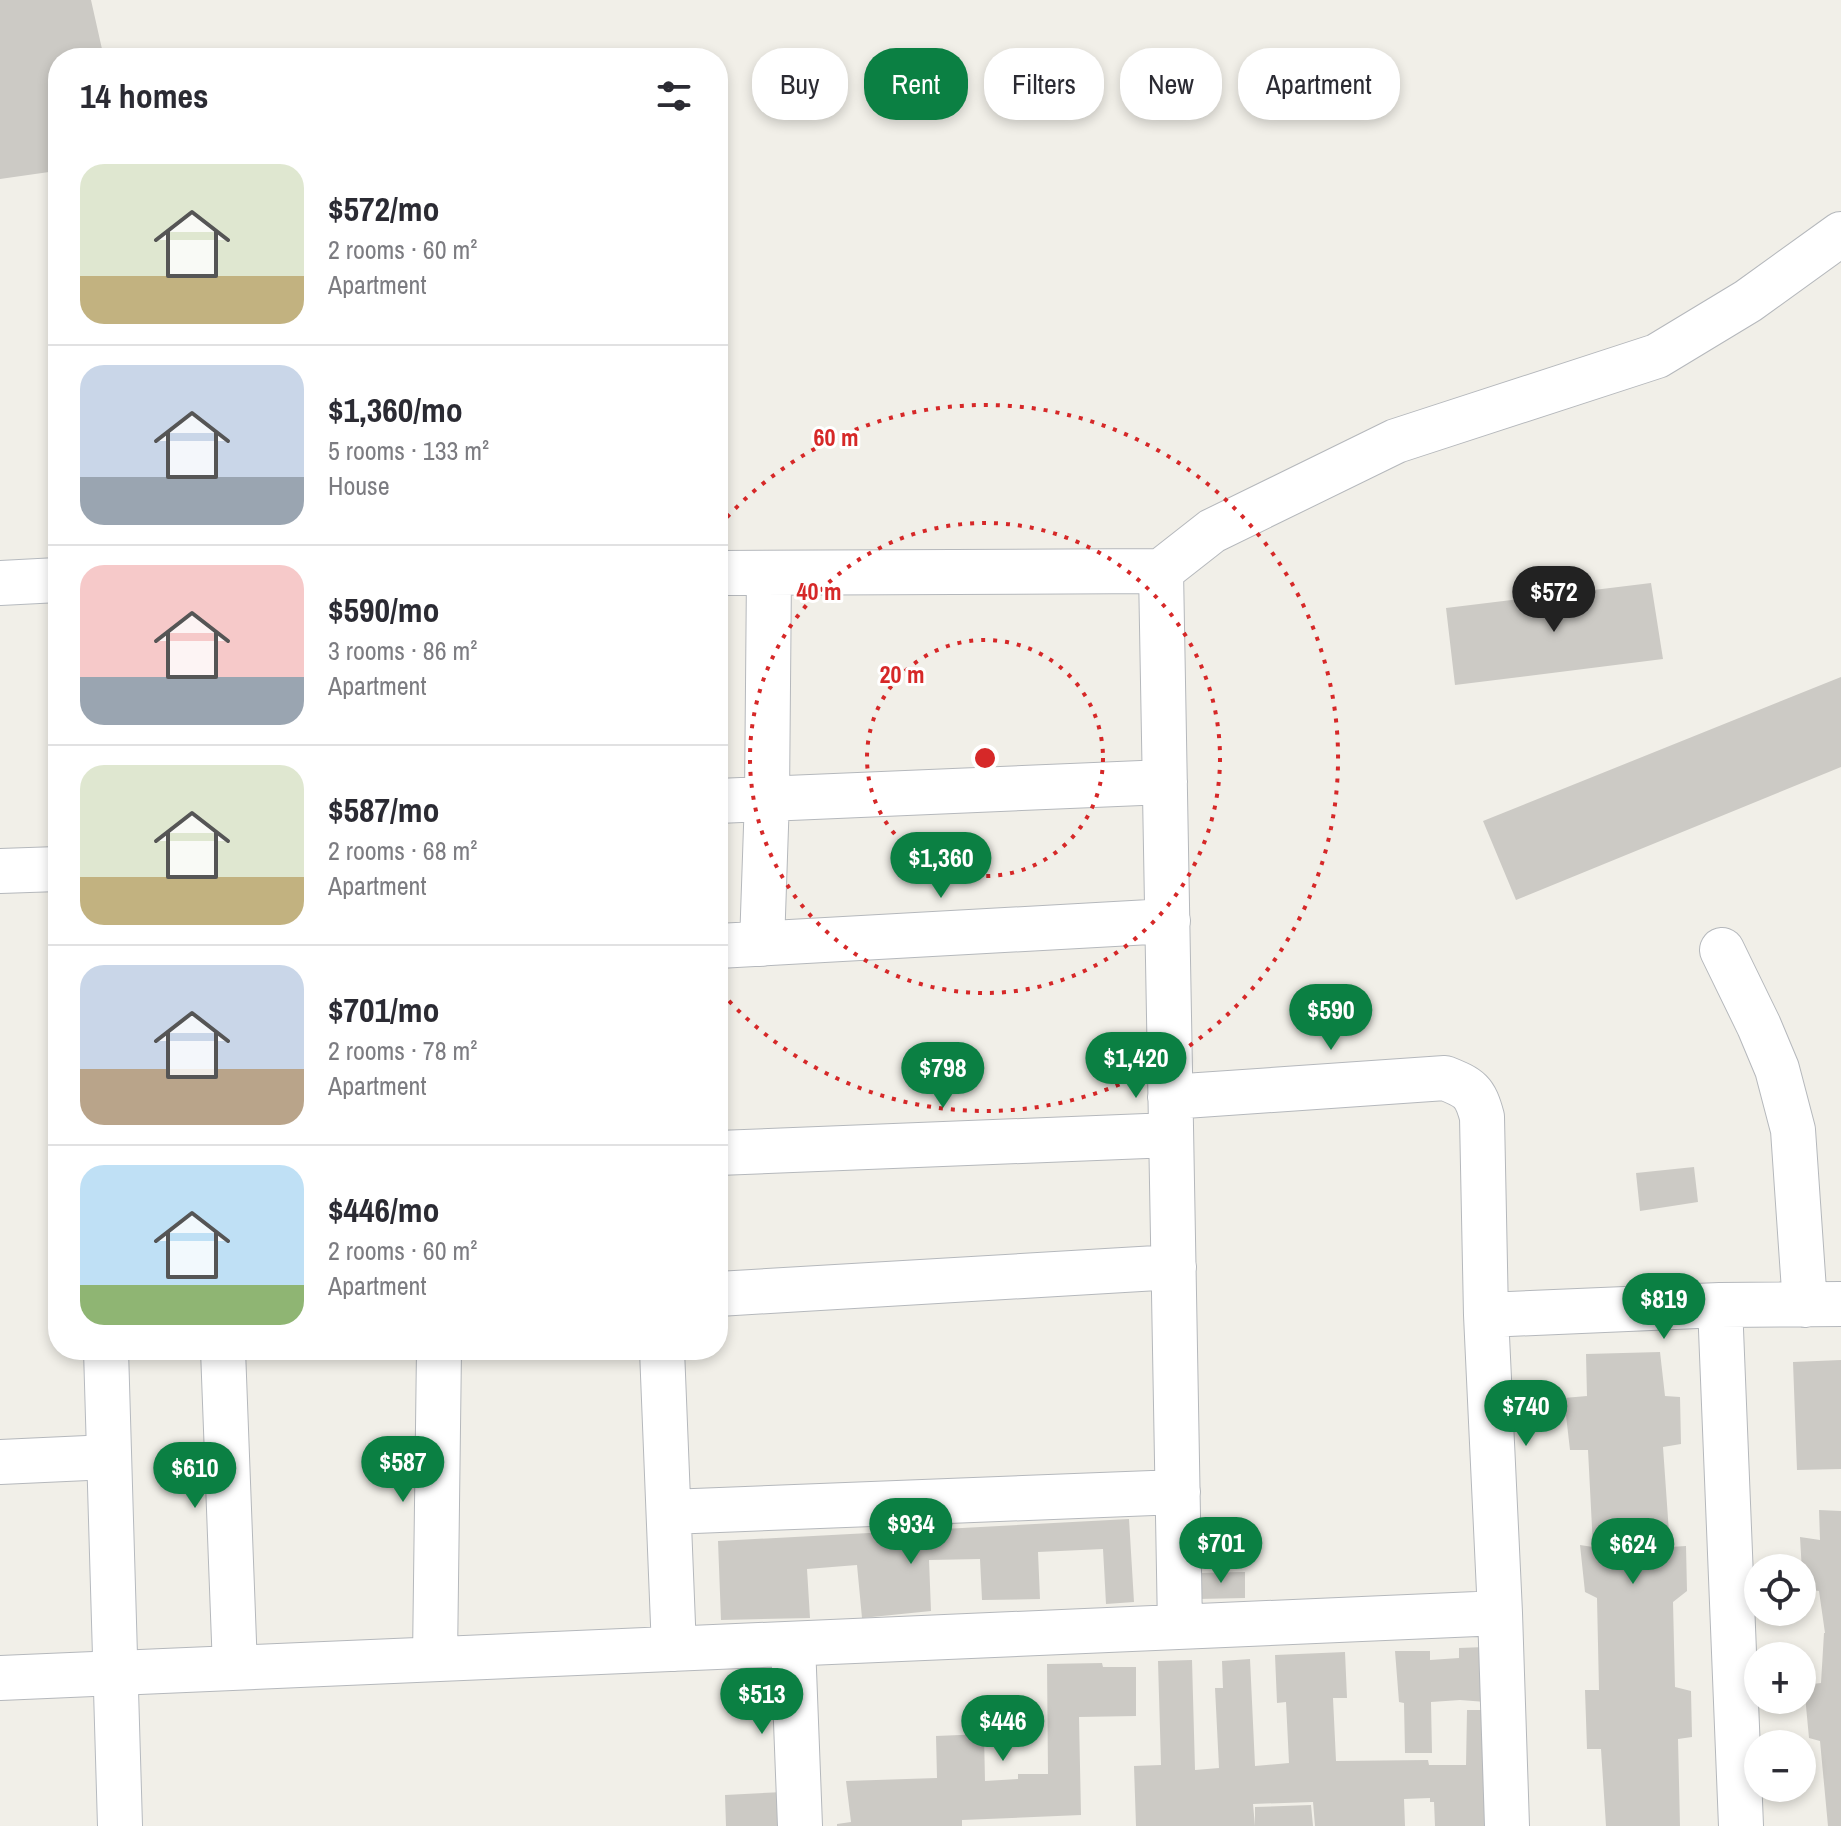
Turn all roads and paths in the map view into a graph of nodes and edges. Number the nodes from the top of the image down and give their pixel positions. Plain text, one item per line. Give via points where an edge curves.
1 (1841, 234) edge
2 (1161, 571) junction
3 (728, 573) edge
4 (769, 573) junction
5 (48, 581) edge
6 (0, 583) edge
7 (1165, 782) junction
8 (767, 798) junction
9 (728, 800) edge
10 (48, 869) edge
11 (0, 871) edge
12 (1168, 921) junction
13 (762, 944) junction
14 (728, 946) edge
15 (1722, 950) dead end
16 (1171, 1116) junction
17 (728, 1152) edge
18 (1174, 1267) junction
19 (728, 1293) edge
20 (1720, 1305) junction
21 (1823, 1305) edge
22 (1486, 1315) junction
23 (106, 1360) edge
24 (223, 1360) edge
25 (439, 1360) edge
26 (662, 1360) edge
27 (109, 1457) junction
28 (0, 1462) edge
29 (1178, 1492) junction
30 (669, 1512) junction
31 (1500, 1613) junction
32 (1180, 1627) junction
33 (793, 1644) junction
34 (674, 1649) junction
35 (435, 1659) junction
36 (235, 1668) junction
37 (116, 1673) junction
38 (0, 1678) edge
39 (120, 1826) edge
40 (800, 1826) edge
41 (1507, 1826) edge
42 (1741, 1826) edge

1 - 2 street via 1748,301 1657,356 1396,441 1212,531
2 - 4 street
2 - 7 street
3 - 4 street
4 - 8 street
5 - 6 street
7 - 8 street
7 - 12 street
8 - 9 street
8 - 13 street
10 - 11 street
12 - 13 street
12 - 16 street
13 - 14 street
15 - 21 street via 1777,1069 1793,1130
16 - 17 street
16 - 18 street
16 - 22 street via 1445,1078 1471,1090 1482,1117
18 - 19 street
18 - 29 street
20 - 21 street
20 - 22 street
20 - 42 street
22 - 31 street
23 - 27 street
24 - 36 street
25 - 35 street
26 - 30 street
27 - 28 street
27 - 37 street
29 - 30 street
29 - 32 street
30 - 34 street
31 - 32 street
31 - 41 street
32 - 33 street
33 - 34 street
33 - 40 street
34 - 35 street
35 - 36 street
36 - 37 street
37 - 38 street
37 - 39 street

